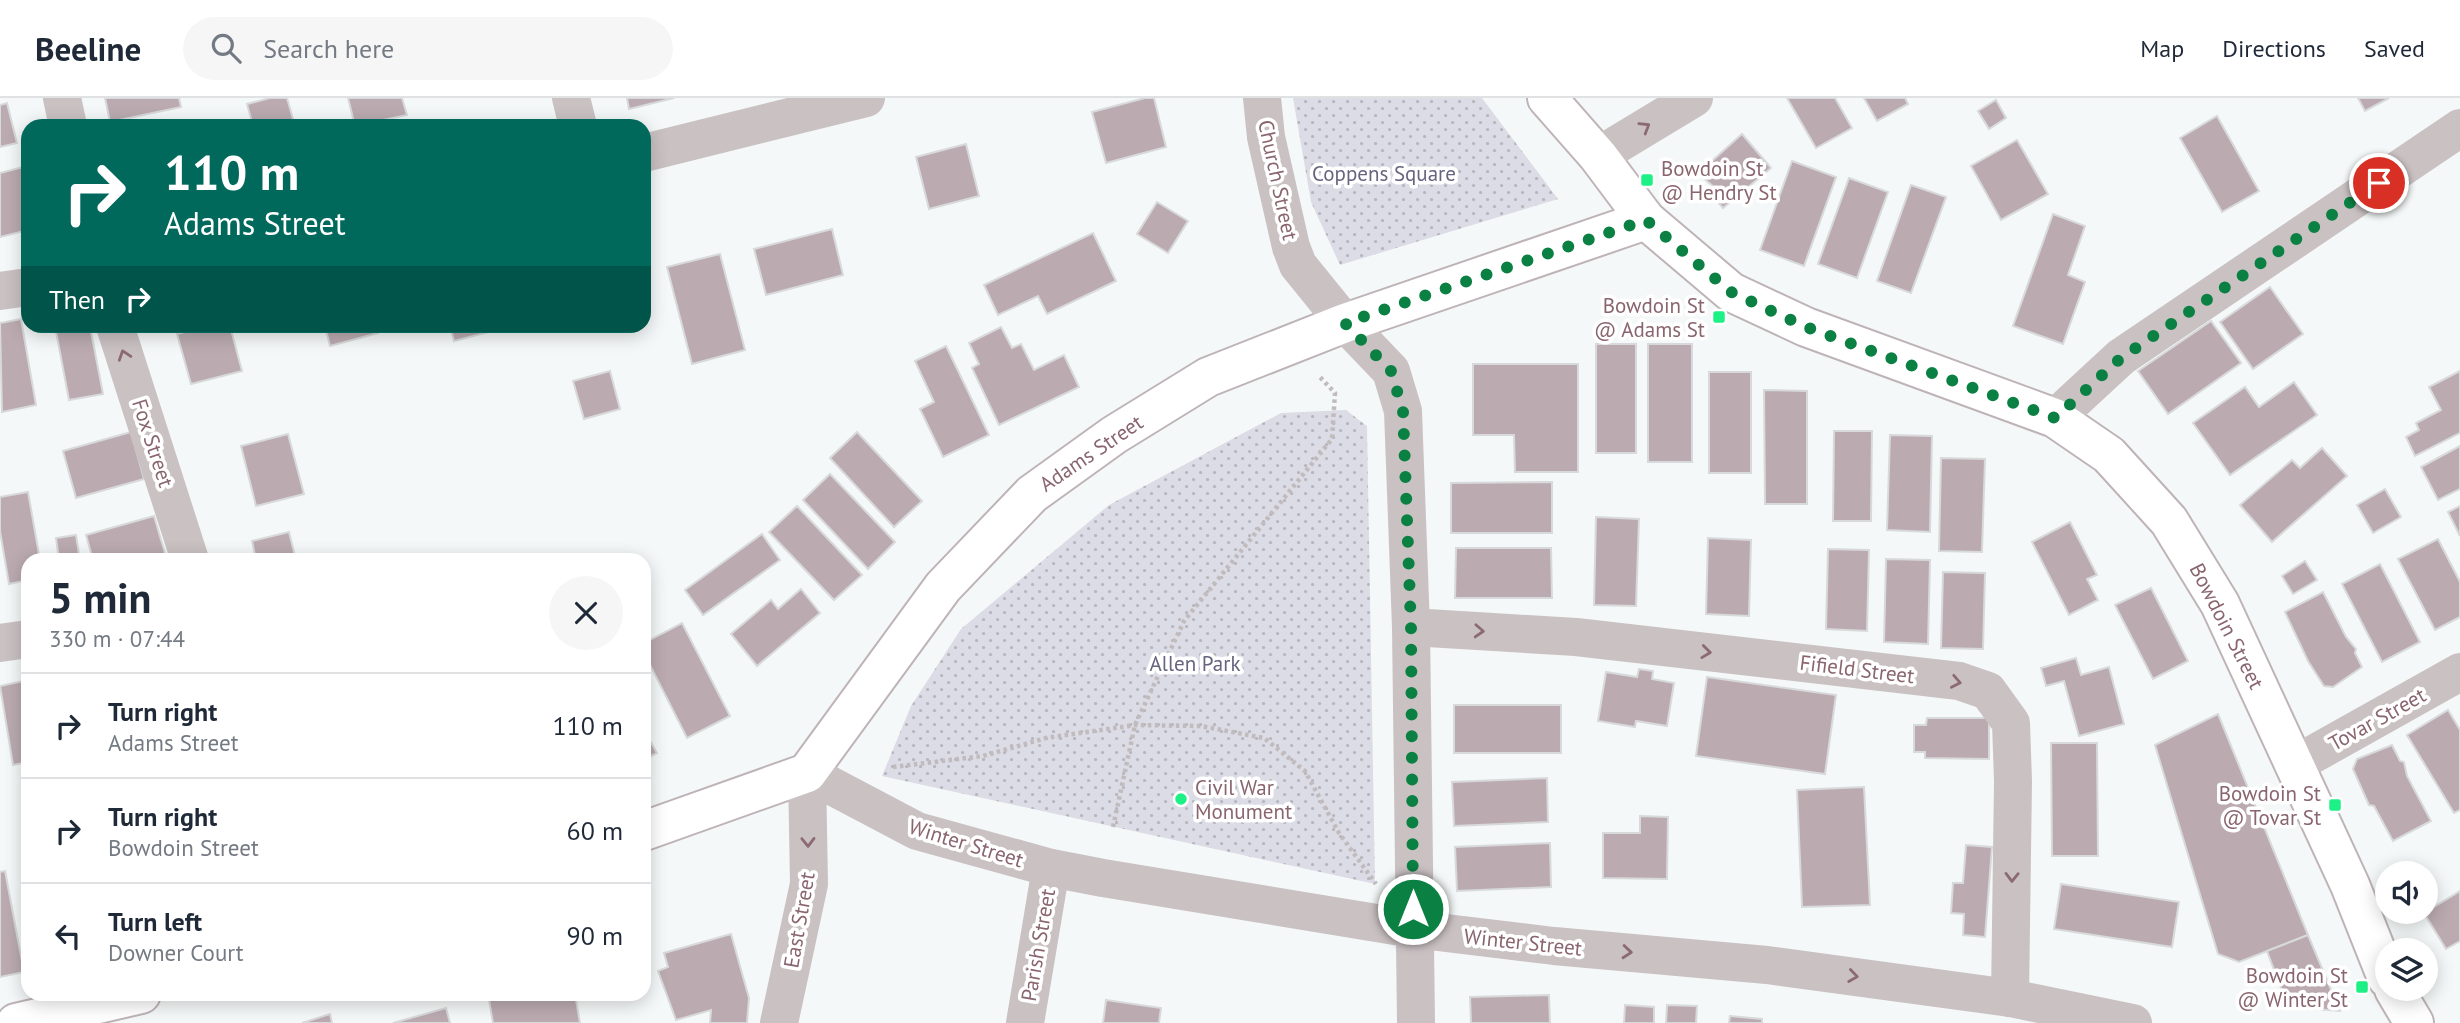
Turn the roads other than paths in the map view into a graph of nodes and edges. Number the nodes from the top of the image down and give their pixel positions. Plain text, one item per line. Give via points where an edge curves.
1 (62, 98) edge
2 (571, 98) edge
3 (866, 98) edge
4 (1262, 98) edge
5 (1547, 98) edge
6 (1694, 98) edge
7 (66, 119) edge
8 (576, 119) edge
9 (2460, 128) edge
10 (651, 151) edge
11 (1598, 156) junction
12 (1646, 220) junction
13 (21, 288) edge
14 (0, 291) edge
15 (1345, 323) junction
16 (117, 333) edge
17 (2055, 418) junction
18 (188, 553) edge
19 (1411, 627) junction
20 (21, 640) edge
21 (0, 643) edge
22 (2460, 672) edge
23 (2294, 765) junction
24 (807, 774) junction
25 (651, 829) edge
26 (1051, 868) junction
27 (1413, 929) junction
28 (2375, 948) edge
29 (2010, 998) junction
30 (118, 1001) edge
31 (2400, 1001) edge
32 (61, 1018) edge
33 (16, 1023) edge
34 (779, 1023) edge
35 (1025, 1023) edge
36 (1416, 1023) edge
37 (2133, 1023) edge
38 (2414, 1023) edge

1 - 7 street
2 - 8 street
3 - 10 street
4 - 15 street, Church Street via 1266,137 1291,247 1298,265
5 - 11 main road, Bowdoin Street
11 -> 6 street
9 - 17 street via 2121,358
11 - 12 main road, Bowdoin Street
12 - 15 main road, Adams Street
12 - 17 main road, Bowdoin Street via 1731,292 1806,327
13 - 14 street
15 - 19 street, Church Street via 1391,371 1403,411
15 - 24 main road, Adams Street via 1208,377 1114,435 1032,494 943,587
18 -> 16 street, Fox Street
17 - 23 main road, Bowdoin Street via 2109,455 2169,521 2220,604
19 - 27 street, Church Street
19 -> 29 street, Fifield Street via 1576,637 1959,681 1988,691 2011,723
20 - 21 street
22 - 23 street, Tovar Street
23 - 28 main road, Bowdoin Street
24 - 25 main road
24 - 26 street, Winter Street via 917,831
24 -> 34 street, East Street via 809,884
26 - 27 street, Winter Street
26 - 35 street, Parish Street
27 -> 29 street, Winter Street via 1767,965
27 - 36 street, Church Street
29 - 37 street, Winter Street
30 - 32 main road
31 - 38 main road
32 - 33 main road

